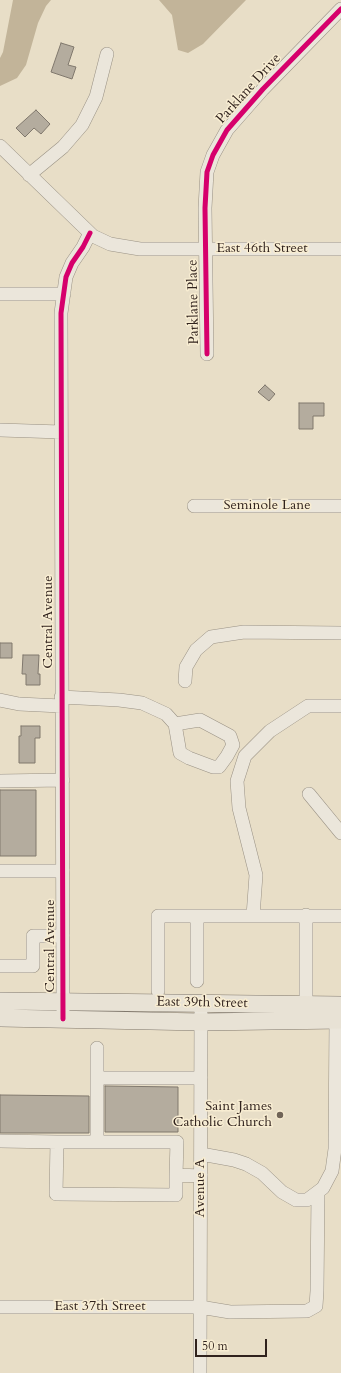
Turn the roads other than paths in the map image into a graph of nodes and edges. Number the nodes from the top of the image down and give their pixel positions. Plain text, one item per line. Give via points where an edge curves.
1 (341, 9) edge
2 (107, 54) dead end
3 (0, 146) edge
4 (29, 175) junction
5 (90, 232) junction
6 (205, 249) junction
7 (341, 249) edge
8 (0, 294) edge
9 (64, 294) junction
10 (207, 354) dead end
11 (0, 430) edge
12 (61, 432) junction
13 (194, 506) dead end
14 (341, 506) edge
15 (341, 633) edge
16 (185, 681) dead end
17 (0, 700) edge
18 (62, 702) junction
19 (341, 706) edge
20 (175, 724) junction
21 (63, 780) junction
22 (0, 781) edge
23 (309, 794) dead end
24 (341, 833) edge
25 (0, 871) edge
26 (63, 871) junction
27 (306, 915) junction
28 (197, 916) junction
29 (253, 916) junction
30 (341, 916) edge
31 (63, 936) junction
32 (0, 966) edge
33 (197, 981) dead end
34 (158, 991) dead end
35 (0, 1001) edge
36 (63, 1001) junction
37 (201, 1003) junction
38 (306, 1004) junction
39 (339, 1015) edge
40 (0, 1018) edge
41 (63, 1019) junction
42 (201, 1022) junction
43 (97, 1048) dead end
44 (97, 1078) junction
45 (201, 1078) junction
46 (0, 1141) edge
47 (57, 1142) junction
48 (98, 1142) junction
49 (201, 1154) junction
50 (176, 1175) junction
51 (200, 1176) junction
52 (318, 1192) junction
53 (0, 1307) edge
54 (200, 1307) junction
55 (200, 1373) edge

1 - 6 street, Parklane Drive via 227,130 213,155 208,172
2 - 4 street via 96,97 82,125 63,147
3 - 4 street, East 46th Street
4 - 5 street, East 46th Street
5 - 6 street, East 46th Street via 110,244 140,249
5 - 9 street, Central Avenue via 66,277
6 - 7 street, East 46th Street
6 - 10 street, Parklane Place
8 - 9 street
9 - 12 street, Central Avenue via 61,313
11 - 12 street
12 - 18 street, Central Avenue
13 - 14 street, Seminole Lane
15 - 16 street via 244,632 210,637 192,656 186,667
17 - 18 street via 19,704
18 - 20 street via 119,700 142,703 166,714
18 - 21 street, Central Avenue
19 - 29 street via 308,706 270,731 245,756 237,781 240,808 256,874
20 - 20 street via 180,753 219,767 233,744 230,736 200,720
21 - 22 street
21 - 26 street, Central Avenue
23 - 24 street
25 - 26 street
26 - 31 street, Central Avenue
27 - 29 street
27 - 30 street
27 - 38 street
28 - 29 street
28 - 33 street
28 - 34 street via 158,916
31 - 32 street via 33,936 33,966
31 - 36 street, Central Avenue
35 - 36 main road, East 39th Street
36 - 37 main road, East 39th Street
36 - 41 street, Central Avenue
37 - 38 main road, East 39th Street
37 - 42 street, Avenue A
38 - 39 main road, East 39th Street
39 - 42 main road, East 39th Street
39 - 52 street via 335,1149 332,1171
40 - 41 main road, East 39th Street
41 - 42 main road, East 39th Street
42 - 45 street, Avenue A
43 - 44 street
44 - 45 street
44 - 48 street
45 - 49 street, Avenue A
46 - 47 street
47 - 48 street
47 - 50 street via 56,1194 176,1195
48 - 50 street via 177,1142
49 - 51 street, Avenue A
49 - 52 street via 246,1164 262,1173 282,1192 296,1200 307,1200
50 - 51 street
51 - 54 street, Avenue A
52 - 54 street, East 37th Street via 316,1306 307,1311 230,1312
53 - 54 street, East 37th Street
54 - 55 street, Avenue A

